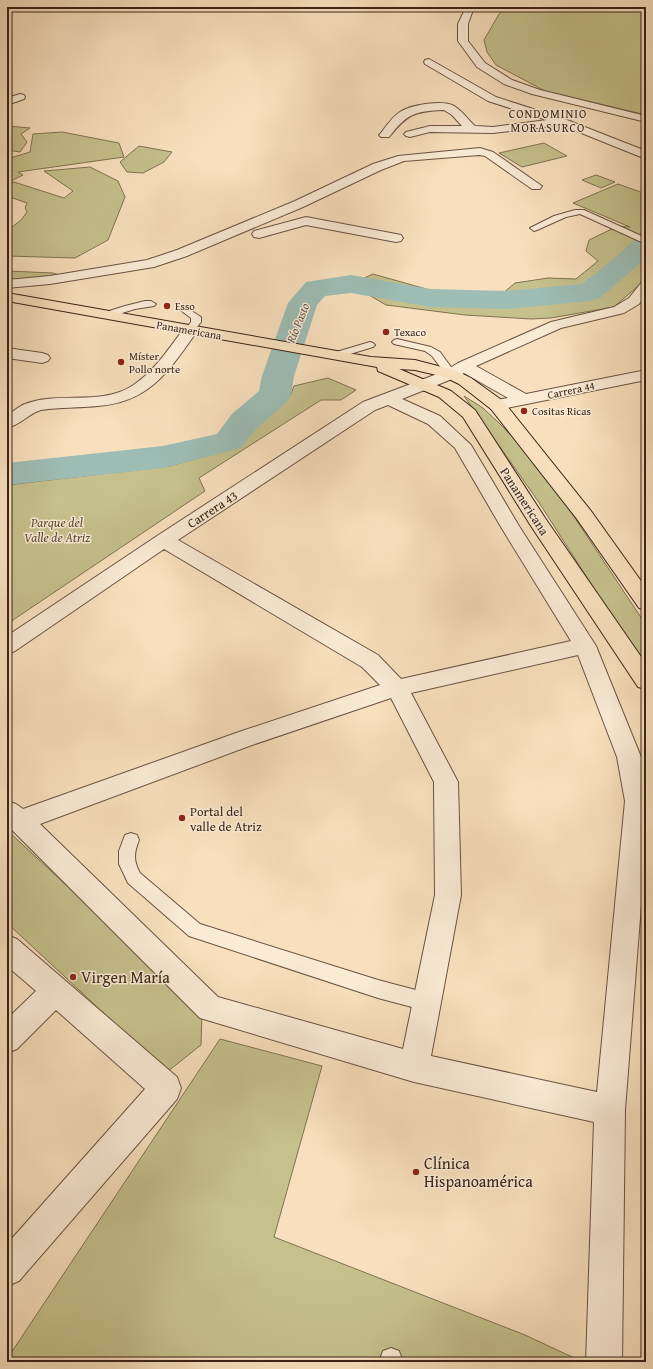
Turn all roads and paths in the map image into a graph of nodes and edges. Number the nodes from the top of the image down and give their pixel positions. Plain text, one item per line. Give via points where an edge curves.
1 (470, 7) edge
2 (428, 62) dead end
3 (20, 97) dead end
4 (7, 102) edge
5 (646, 119) edge
6 (563, 122) junction
7 (472, 130) junction
8 (410, 134) dead end
9 (385, 135) dead end
10 (646, 155) edge
11 (536, 186) dead end
12 (534, 228) dead end
13 (396, 238) dead end
14 (646, 241) edge
15 (182, 253) junction
16 (15, 269) dead end
17 (74, 276) junction
18 (7, 284) edge
19 (646, 286) edge
20 (7, 297) edge
21 (151, 304) dead end
22 (184, 309) dead end
23 (106, 315) junction
24 (190, 330) junction
25 (396, 342) dead end
26 (7, 353) edge
27 (370, 353) junction
28 (436, 354) junction
29 (42, 358) dead end
30 (458, 370) junction
31 (646, 375) edge
32 (423, 385) junction
33 (387, 398) junction
34 (524, 400) junction
35 (497, 405) junction
36 (7, 423) edge
37 (538, 522) junction
38 (510, 527) junction
39 (164, 540) junction
40 (646, 603) edge
41 (7, 646) edge
42 (585, 646) junction
43 (646, 681) edge
44 (397, 688) junction
45 (14, 816) edge
46 (131, 840) dead end
47 (7, 948) edge
48 (56, 991) junction
49 (427, 1002) junction
50 (7, 1039) edge
51 (414, 1067) junction
52 (610, 1110) junction
53 (7, 1269) edge
54 (604, 1362) edge

1 - 5 street via 463,24 463,41 481,65 508,82 536,92
2 - 6 street via 492,99
3 - 4 street
6 - 7 street
6 - 10 street
7 - 8 street via 430,129
7 - 9 street via 449,108 442,106 408,111 400,116
11 - 15 street via 489,154 480,152 402,158
12 - 14 lane via 566,214 581,212
13 - 15 street via 306,222 220,246
15 - 17 street via 149,264
16 - 17 street
17 - 18 street
19 - 30 street, Carrera 43 via 634,301 619,310 556,325
20 - 23 main road, Panamericana
21 - 23 lane via 138,304
22 - 24 lane via 196,317 196,322
23 - 24 main road, Panamericana
24 - 27 main road, Panamericana via 333,354
24 - 36 street via 155,377 138,390 109,400 38,405
25 - 28 lane via 428,349
26 - 29 street
27 - 30 main road, Panamericana via 415,365
27 - 32 main road, Panamericana
28 - 30 lane
28 - 30 lane
30 - 32 street, Carrera 43
30 - 34 street
30 - 35 main road, Panamericana via 465,382
31 - 34 street, Carrera 44
32 - 33 street, Carrera 43
32 - 37 main road, Panamericana via 445,394 469,414
33 - 38 street via 434,420 462,445
33 - 39 street, Carrera 43 via 369,406
34 - 35 street, Carrera 44
35 - 40 main road, Panamericana via 584,515
37 - 38 street
37 - 43 main road, Panamericana
38 - 42 street
39 - 41 street, Carrera 43
39 - 44 street via 370,661
42 - 44 street
42 - 52 street via 629,757 637,801
44 - 45 street
44 - 49 street via 446,782 448,895
45 - 51 street via 210,1008
46 - 49 lane via 126,851 127,864 134,878 195,930 378,989
47 - 48 street
48 - 50 street
48 - 53 street via 166,1088
49 - 51 street
51 - 52 street
52 - 54 street

